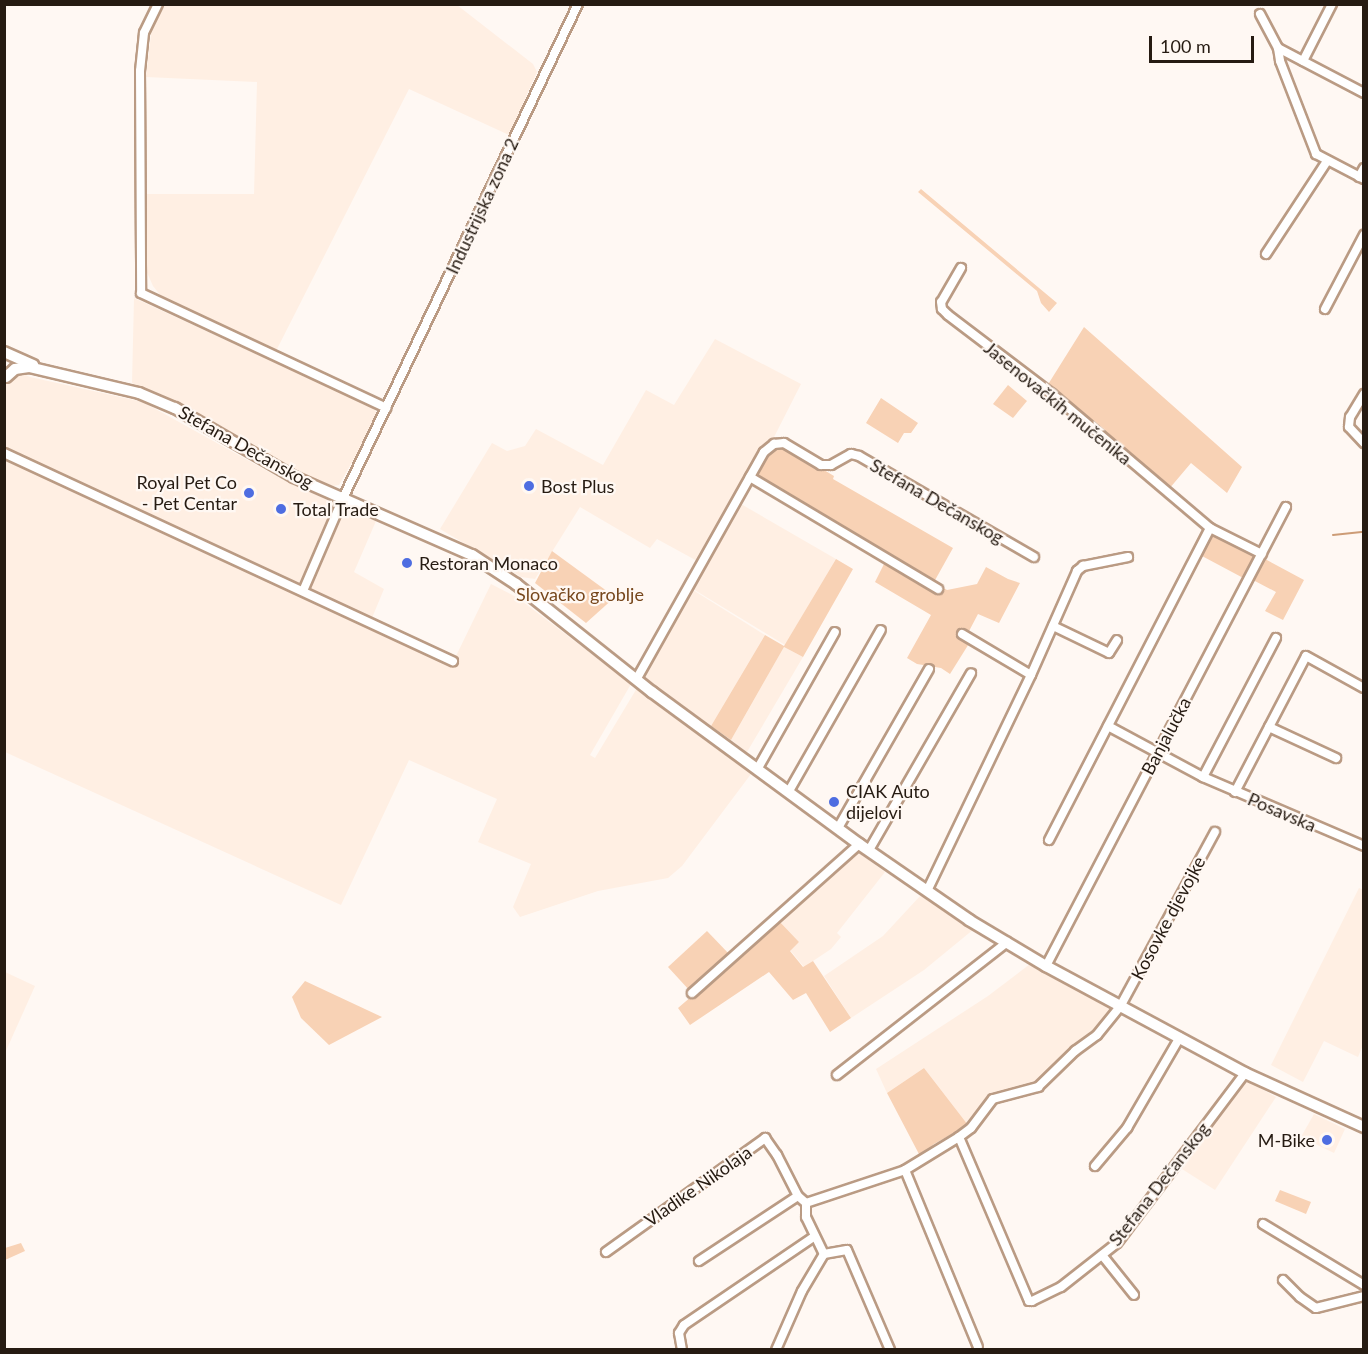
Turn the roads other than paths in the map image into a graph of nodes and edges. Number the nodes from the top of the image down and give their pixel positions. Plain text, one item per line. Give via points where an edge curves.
1 (158, 4) edge
2 (578, 4) edge
3 (1332, 4) edge
4 (1260, 14) dead end
5 (1278, 48) junction
6 (1303, 61) junction
7 (1364, 93) edge
8 (1327, 161) junction
9 (1364, 168) edge
10 (1361, 178) edge
11 (1364, 235) edge
12 (1266, 254) dead end
13 (961, 268) dead end
14 (1325, 309) dead end
15 (8, 355) edge
16 (56, 372) junction
17 (5, 379) edge
18 (1364, 394) edge
19 (386, 408) junction
20 (1364, 443) edge
21 (4, 453) edge
22 (750, 477) junction
23 (343, 498) junction
24 (1286, 507) dead end
25 (1210, 528) junction
26 (1262, 554) junction
27 (1034, 557) dead end
28 (1128, 557) dead end
29 (938, 589) dead end
30 (303, 591) junction
31 (1053, 626) junction
32 (881, 630) dead end
33 (835, 632) dead end
34 (962, 634) dead end
35 (1276, 638) dead end
36 (1117, 640) dead end
37 (453, 661) dead end
38 (929, 669) dead end
39 (971, 673) dead end
40 (1031, 675) junction
41 (636, 680) junction
42 (1364, 688) edge
43 (1108, 726) junction
44 (1269, 727) junction
45 (1157, 753) junction
46 (1336, 758) dead end
47 (758, 768) junction
48 (1203, 777) junction
49 (789, 791) junction
50 (1235, 792) junction
51 (838, 828) junction
52 (1215, 832) dead end
53 (1049, 840) dead end
54 (1364, 846) edge
55 (864, 847) junction
56 (927, 891) junction
57 (1007, 942) junction
58 (1046, 966) junction
59 (692, 993) dead end
60 (1121, 1005) junction
61 (1180, 1037) junction
62 (1245, 1073) junction
63 (837, 1075) dead end
64 (1364, 1127) edge
65 (959, 1137) junction
66 (1095, 1166) dead end
67 (906, 1170) junction
68 (798, 1196) junction
69 (806, 1203) junction
70 (1263, 1224) dead end
71 (815, 1236) junction
72 (606, 1252) dead end
73 (824, 1254) junction
74 (1102, 1255) junction
75 (699, 1261) dead end
76 (1283, 1280) dead end
77 (1364, 1285) edge
78 (1134, 1294) dead end
79 (1364, 1296) edge
80 (978, 1347) dead end
81 (682, 1350) edge
82 (776, 1350) edge
83 (890, 1350) edge

1 - 19 street via 141,51 141,293
2 - 19 street, Industrijska zona 2
3 - 6 street
4 - 5 street
5 - 6 street
5 - 8 street via 1312,145 1316,154
6 - 7 street
8 - 10 street
8 - 12 street
9 - 10 street
11 - 14 street
13 - 25 street, Jasenovačkih mučenika via 941,302 942,309 1052,394
15 - 16 main road
15 - 17 street
16 - 17 main road via 21,367
16 - 23 main road, Stefana Dečanskog via 139,393 175,408 269,464
18 - 20 street via 1349,421 1349,427
19 - 23 street, Industrijska zona 2
21 - 30 street
22 - 27 street, Stefana Dečanskog via 764,452 774,444 784,443 821,465 831,465 851,454 859,456
22 - 29 street
22 - 41 street
23 - 30 street, Industrijska zona 2
23 - 41 main road, Stefana Dečanskog via 472,555 516,584
24 - 26 street, Banjalučka
25 - 26 street, Jasenovačkih mučenika
25 - 43 street
26 - 45 street, Banjalučka
28 - 31 street via 1083,566 1077,571
30 - 37 street
31 - 36 street via 1109,653
31 - 40 street
32 - 49 street
33 - 47 street
34 - 40 street
35 - 48 street
38 - 51 street
39 - 55 street
40 - 56 street
41 - 47 main road, Stefana Dečanskog
42 - 44 street, Posavska via 1306,656
43 - 45 street
43 - 53 street
44 - 46 street
44 - 50 street, Posavska
45 - 48 street
45 - 58 street, Banjalučka
47 - 49 main road, Stefana Dečanskog
48 - 50 street
49 - 51 main road, Stefana Dečanskog
50 - 54 street, Posavska
51 - 55 main road, Stefana Dečanskog
52 - 60 street, Kosovke djevojke
55 - 56 main road, Stefana Dečanskog
55 - 59 street
56 - 57 main road, Stefana Dečanskog
57 - 58 main road, Stefana Dečanskog
57 - 63 street
58 - 60 main road, Stefana Dečanskog
60 - 61 main road, Stefana Dečanskog
60 - 65 street via 1097,1035 1038,1087 993,1099
61 - 62 main road, Stefana Dečanskog
61 - 66 street via 1127,1128
62 - 64 main road, Stefana Dečanskog
62 - 74 street, Stefana Dečanskog via 1118,1242
65 - 67 street
65 - 74 street, Stefana Dečanskog via 1029,1301 1061,1287
67 - 69 street
67 - 80 street
68 - 69 street, Vladike Nikolaja
68 - 72 street, Vladike Nikolaja via 765,1138
68 - 75 street
69 - 71 street via 806,1218
70 - 77 street
71 - 73 street
71 - 81 street via 684,1325 679,1333
73 - 82 street via 802,1291
73 - 83 street via 847,1250
74 - 78 street
76 - 79 street via 1316,1308

